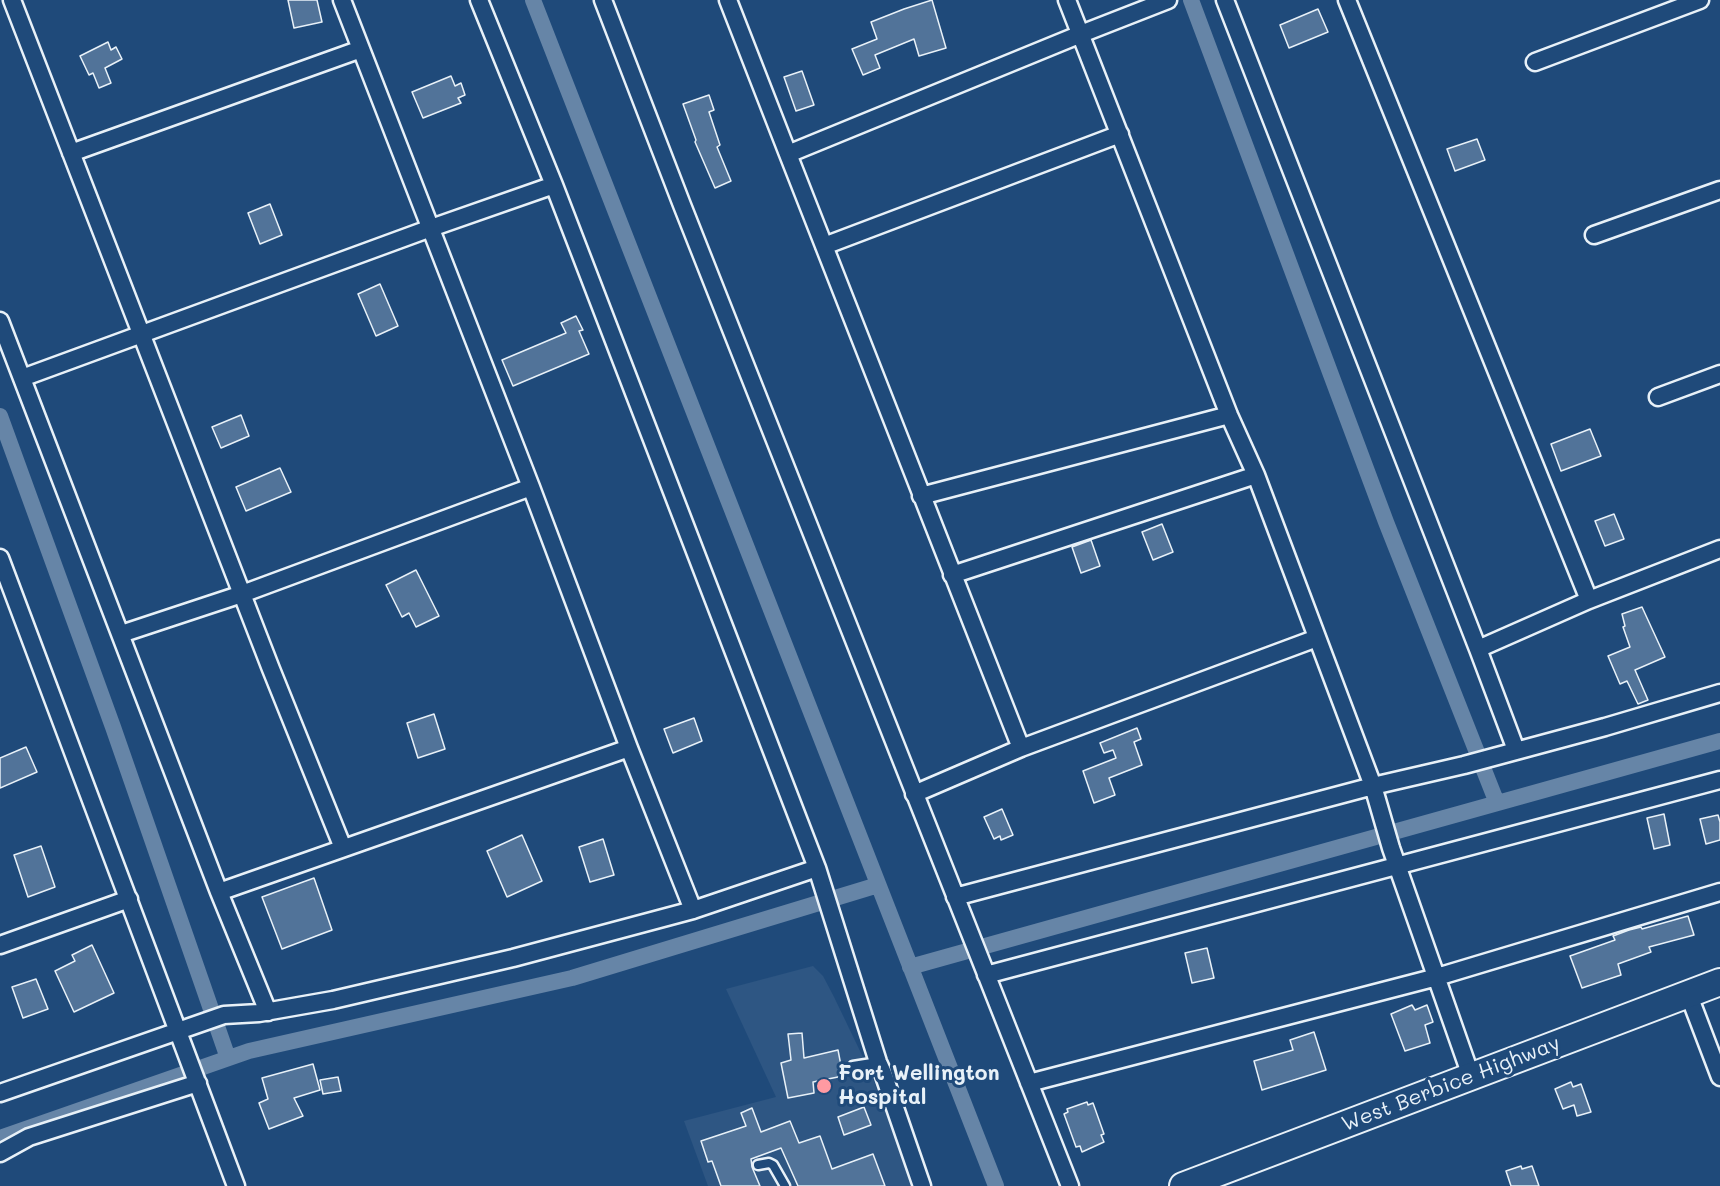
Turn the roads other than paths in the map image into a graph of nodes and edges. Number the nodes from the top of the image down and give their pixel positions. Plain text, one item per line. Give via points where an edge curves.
1 (12, 0) edge
2 (342, 0) edge
3 (479, 0) edge
4 (603, 0) edge
5 (728, 0) edge
6 (1067, 0) edge
7 (1168, 0) edge
8 (1226, 0) edge
9 (1347, 0) edge
10 (1700, 0) edge
11 (1081, 34) junction
12 (361, 50) junction
13 (1535, 62) dead end
14 (1120, 134) junction
15 (71, 153) junction
16 (788, 154) junction
17 (554, 185) junction
18 (1720, 190) edge
19 (430, 228) junction
20 (1594, 235) dead end
21 (824, 246) junction
22 (0, 321) edge
23 (142, 335) junction
24 (1720, 374) edge
25 (22, 378) junction
26 (1658, 397) dead end
27 (1229, 415) junction
28 (1256, 475) junction
29 (531, 487) junction
30 (921, 496) junction
31 (1720, 549) edge
32 (0, 558) edge
33 (952, 575) junction
34 (242, 594) junction
35 (1589, 600) junction
36 (121, 634) junction
37 (1317, 638) junction
38 (1478, 649) junction
39 (1720, 693) edge
40 (629, 747) junction
41 (1021, 748) junction
42 (1516, 750) junction
43 (1720, 780) edge
44 (1373, 786) junction
45 (914, 794) junction
46 (343, 848) junction
47 (1398, 865) junction
48 (817, 868) junction
49 (219, 892) junction
50 (1720, 892) edge
51 (955, 897) junction
52 (129, 899) junction
53 (693, 910) junction
54 (0, 945) edge
55 (986, 975) junction
56 (1437, 977) junction
57 (1720, 982) edge
58 (1688, 993) junction
59 (268, 1012) junction
60 (179, 1031) junction
61 (878, 1062) junction
62 (853, 1066) dead end
63 (1471, 1076) junction
64 (1720, 1077) edge
65 (198, 1083) junction
66 (1029, 1083) junction
67 (0, 1093) edge
68 (0, 1153) edge
69 (758, 1166) dead end
70 (236, 1186) edge
71 (785, 1186) edge
72 (922, 1186) edge
73 (1070, 1186) edge
74 (1183, 1186) edge

1 - 15 street
2 - 12 street
3 - 17 street
4 - 45 street
5 - 16 street
6 - 11 street
7 - 11 street
8 - 38 street
9 - 35 street
10 - 13 street
11 - 14 street
11 - 16 street
12 - 15 street
12 - 19 street
14 - 21 street
14 - 27 street
15 - 23 street
16 - 21 street
17 - 19 street
17 - 48 street
18 - 20 street
19 - 23 street
19 - 29 street
21 - 30 street
22 - 25 street
23 - 25 street
23 - 34 street
24 - 26 street
25 - 36 street
27 - 28 street
27 - 30 street
28 - 33 street
28 - 37 street
29 - 34 street
29 - 40 street
30 - 33 street
31 - 35 street
32 - 52 street
33 - 41 street
34 - 36 street
34 - 46 street
35 - 38 street
36 - 49 street
37 - 41 street
37 - 44 street
38 - 42 street
39 - 42 street
40 - 46 street
40 - 53 street
41 - 45 street
42 - 44 street
43 - 47 street
44 - 47 street
44 - 51 street
45 - 51 street
46 - 49 street
47 - 55 street
47 - 56 street
48 - 53 street
48 - 61 street
49 - 59 street
50 - 56 street
51 - 55 street
52 - 54 street
52 - 60 street
53 - 59 street via 513,958
55 - 66 street
56 - 63 street
56 - 66 street
57 - 58 main road, West Berbice Highway
58 - 63 main road, West Berbice Highway
58 - 64 street
59 - 60 street via 224,1015
60 - 65 street
60 - 67 street
61 - 62 lane
61 - 72 street
63 - 74 main road, West Berbice Highway
65 - 68 street via 29,1137
65 - 70 street
66 - 73 street
69 - 71 lane via 773,1165

